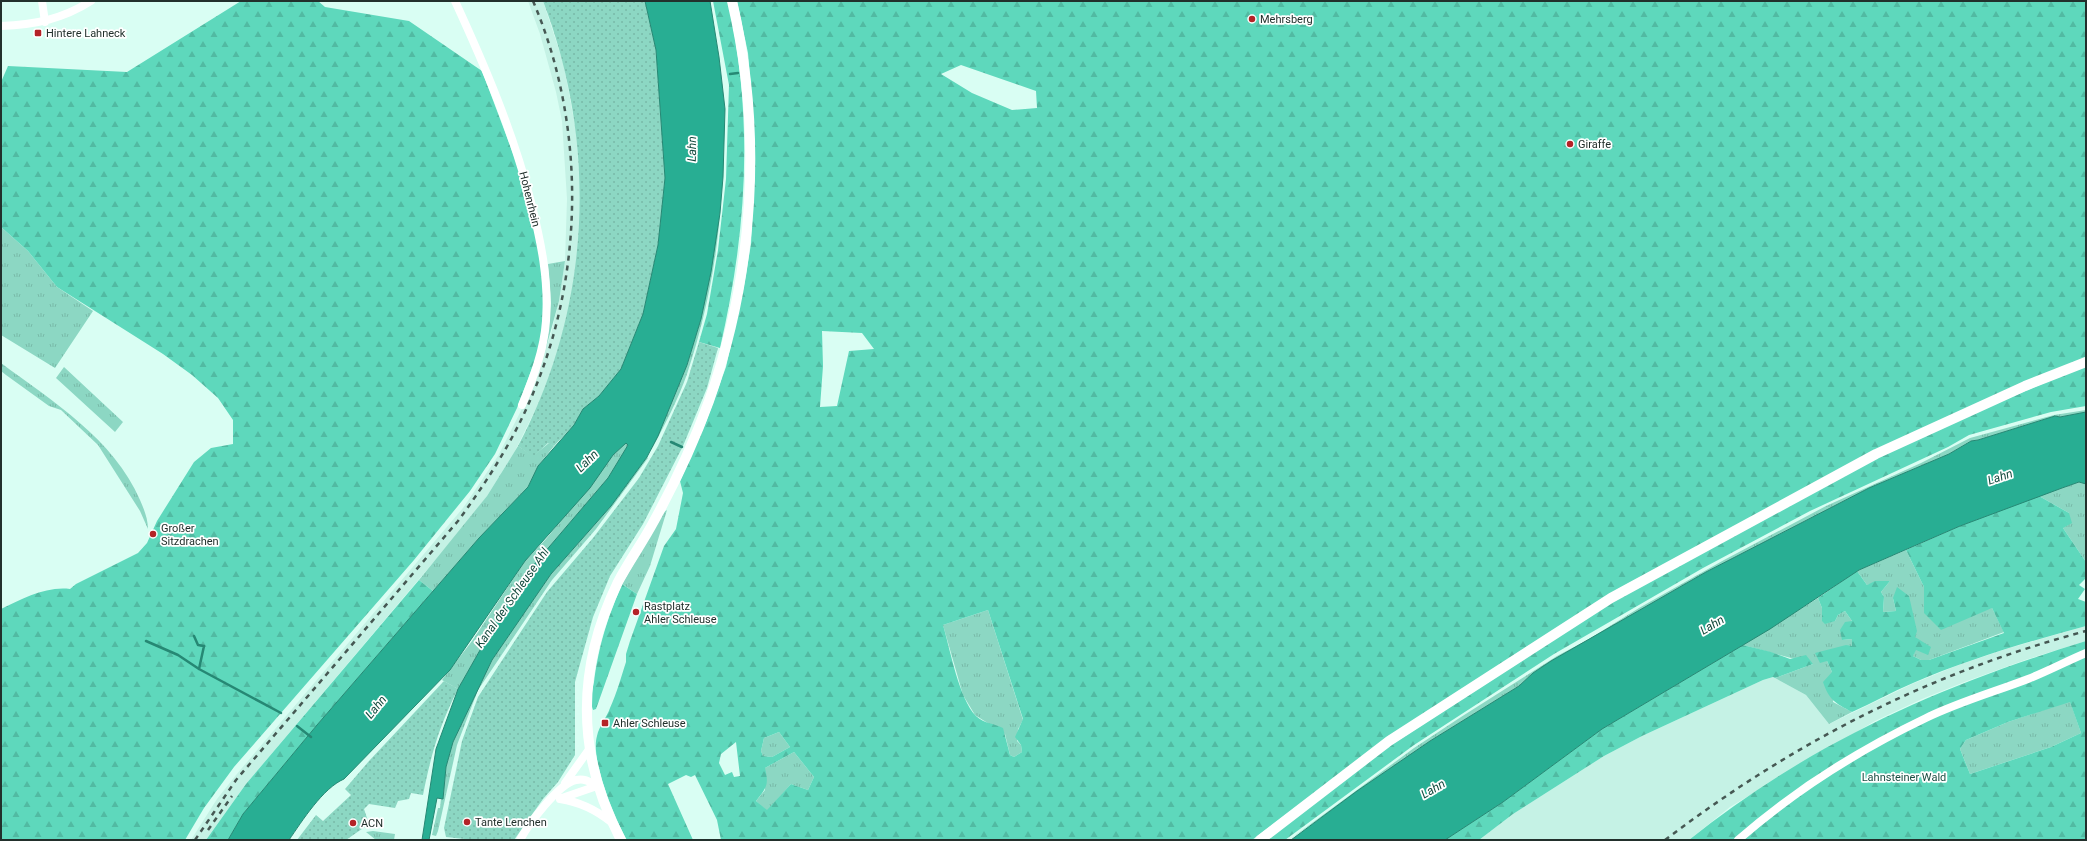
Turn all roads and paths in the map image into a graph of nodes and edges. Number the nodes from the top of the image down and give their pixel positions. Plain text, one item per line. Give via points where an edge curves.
1 (42, 1) edge
2 (91, 1) edge
3 (455, 1) edge
4 (732, 1) edge
5 (45, 22) junction
6 (1, 26) edge
7 (2086, 362) edge
8 (522, 405) dead end
9 (2086, 653) edge
10 (590, 748) junction
11 (597, 786) junction
12 (560, 790) junction
13 (560, 799) junction
14 (550, 801) junction
15 (611, 822) junction
16 (520, 840) edge
17 (621, 840) edge
18 (1260, 840) edge
19 (1738, 840) edge

1 - 5 street
2 - 5 street via 75,12
3 - 8 street, Hohenrhein via 487,69 521,163 545,265 547,306 544,336
4 - 10 main road via 746,72 750,134 748,211 735,303 722,357 694,440 654,522 619,580 596,638 586,696
5 - 6 street
7 - 18 main road via 2025,386 1876,454 1611,598 1389,741
9 - 19 street via 2030,678 1947,709 1892,736 1812,783
10 - 11 main road
10 - 12 street
11 - 12 street via 589,781 575,780
11 - 13 street
11 - 15 main road
12 - 14 street
13 - 14 street
13 - 15 street via 590,807
14 - 16 street via 538,813
15 - 17 main road

